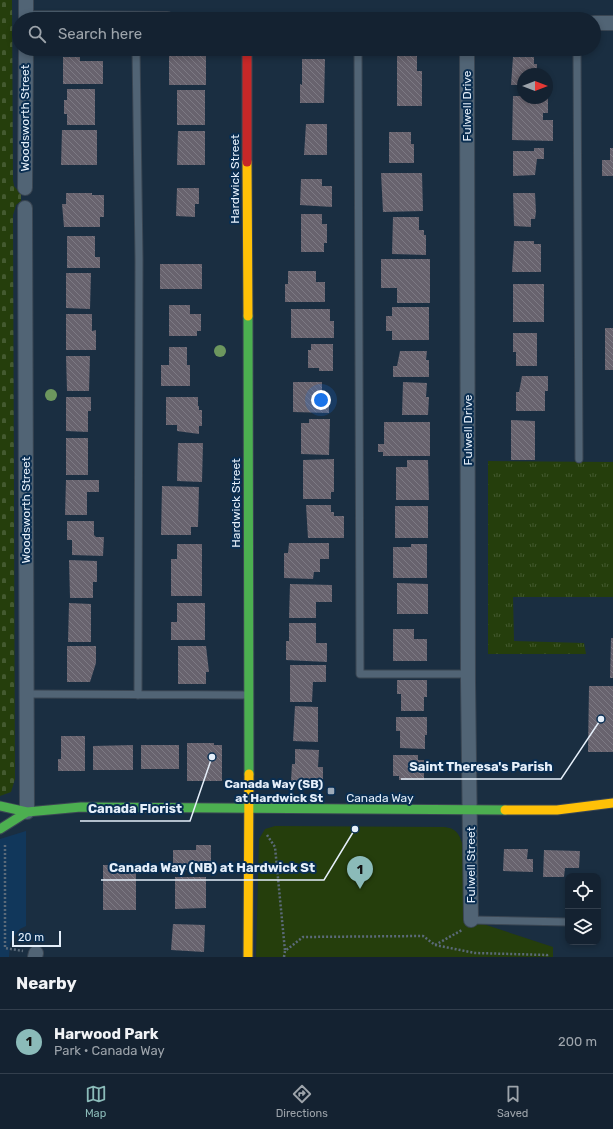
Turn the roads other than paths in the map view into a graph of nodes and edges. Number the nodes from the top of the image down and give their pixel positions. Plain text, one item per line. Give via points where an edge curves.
1 (26, 0) edge
2 (26, 12) edge
3 (601, 23) edge
4 (613, 23) edge
5 (26, 56) edge
6 (136, 56) edge
7 (247, 56) edge
8 (358, 56) edge
9 (467, 56) edge
10 (577, 56) edge
11 (25, 188) dead end
12 (25, 208) dead end
13 (579, 458) dead end
14 (468, 674) junction
15 (27, 694) junction
16 (138, 695) junction
17 (249, 695) junction
18 (612, 804) edge
19 (0, 806) edge
20 (249, 809) junction
21 (470, 810) junction
22 (28, 812) junction
23 (0, 829) edge
24 (475, 920) joint
25 (565, 922) edge
26 (248, 957) edge

1 - 2 street
3 - 4 street
5 - 11 street, Woodsworth Street
6 - 16 lane via 139,258
7 - 17 street, Hardwick Street
8 - 14 lane via 360,674
9 - 14 street, Fulwell Drive
10 - 13 lane
12 - 15 street, Woodsworth Street
14 - 21 street, Fulwell Drive
15 - 16 lane
15 - 22 street, Woodsworth Street
16 - 17 lane
17 - 20 street, Hardwick Street
18 - 21 street, Canada Way via 557,810
19 - 22 street, Canada Way
20 - 21 street, Canada Way
20 - 22 street, Canada Way via 81,807
20 - 26 street, Hardwick Street
21 - 24 street, Fulwell Street
22 - 23 street, Canada Way
24 - 25 lane

